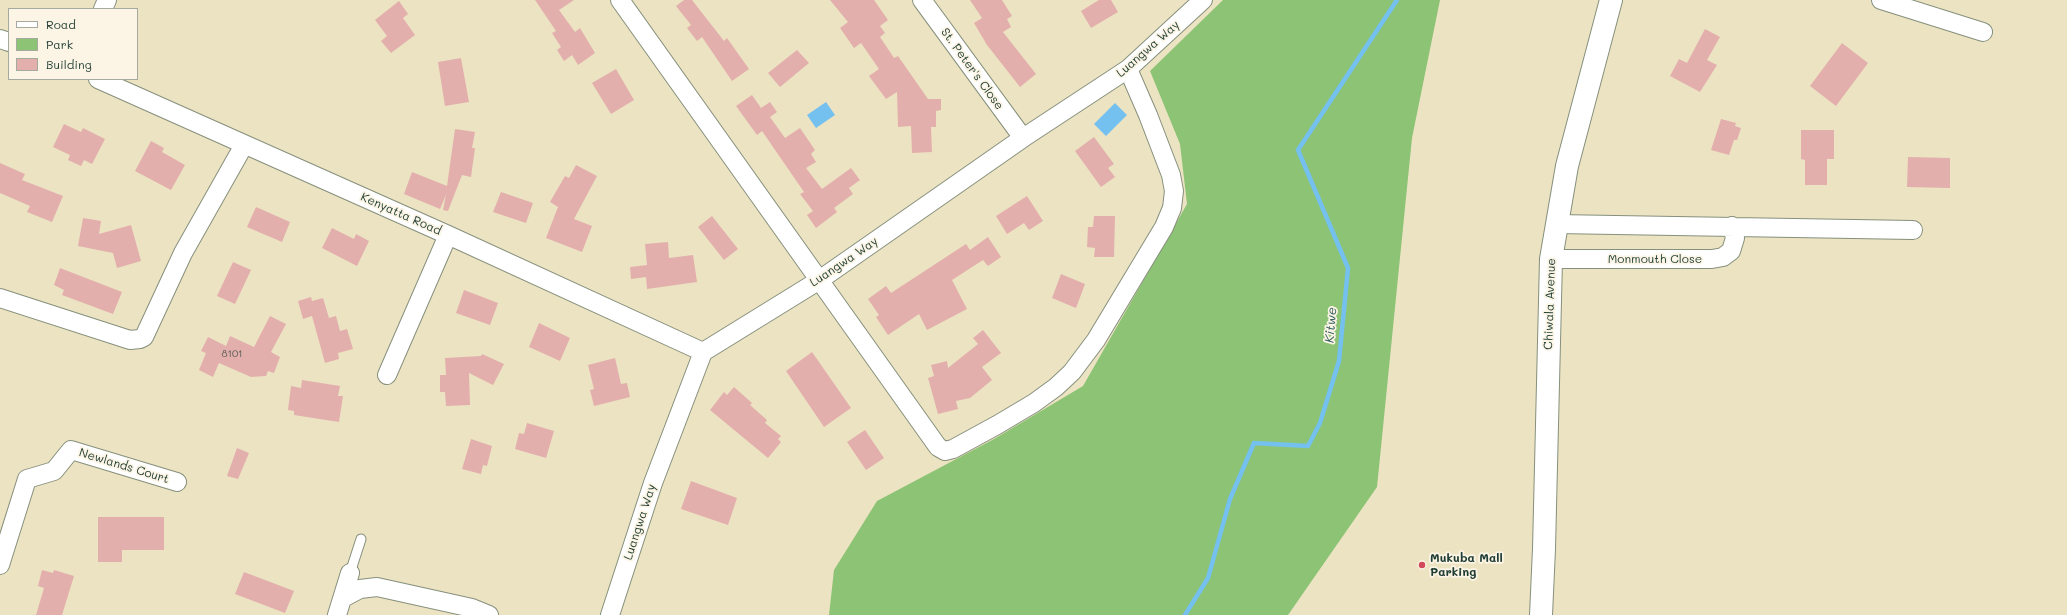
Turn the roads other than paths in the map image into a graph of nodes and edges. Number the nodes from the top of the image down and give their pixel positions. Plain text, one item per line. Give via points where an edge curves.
1 (620, 0) edge
2 (922, 0) edge
3 (1203, 0) edge
4 (1611, 0) edge
5 (1881, 0) edge
6 (1983, 32) dead end
7 (1128, 69) junction
8 (100, 80) edge
9 (1022, 138) junction
10 (244, 145) junction
11 (1556, 224) junction
12 (1732, 226) junction
13 (1913, 230) dead end
14 (448, 235) junction
15 (1551, 259) junction
16 (818, 280) junction
17 (0, 298) edge
18 (703, 352) junction
19 (387, 375) dead end
20 (177, 482) dead end
21 (360, 539) dead end
22 (0, 565) edge
23 (350, 573) joint
24 (342, 598) junction
25 (337, 615) edge
26 (489, 615) edge
27 (610, 615) edge
28 (1540, 615) edge

1 - 16 street
2 - 9 street, St. Peter's Close
3 - 7 street, Luangwa Way
4 - 11 main road, Chiwala Avenue via 1567,166
5 - 6 street
7 - 9 street, Luangwa Way
7 - 16 street via 1171,175 1174,191 1172,208 1164,227 1096,340 1072,372 1034,403 953,448 941,450
8 - 10 street, Kenyatta Road
9 - 16 street, Luangwa Way
10 - 14 street, Kenyatta Road
10 - 17 street via 183,253 144,337 130,340
11 - 12 street
11 - 15 main road, Chiwala Avenue
12 - 13 street
12 - 15 street, Monmouth Close via 1735,238 1731,251 1723,257
14 - 18 street, Kenyatta Road
14 - 19 street
15 - 28 main road, Chiwala Avenue
16 - 18 street, Luangwa Way
18 - 27 street, Luangwa Way via 653,483
20 - 22 street, Newlands Court via 71,450 54,470 27,479
21 - 23 lane
23 - 24 street
24 - 25 street
24 - 26 street via 360,590 377,587 472,608

